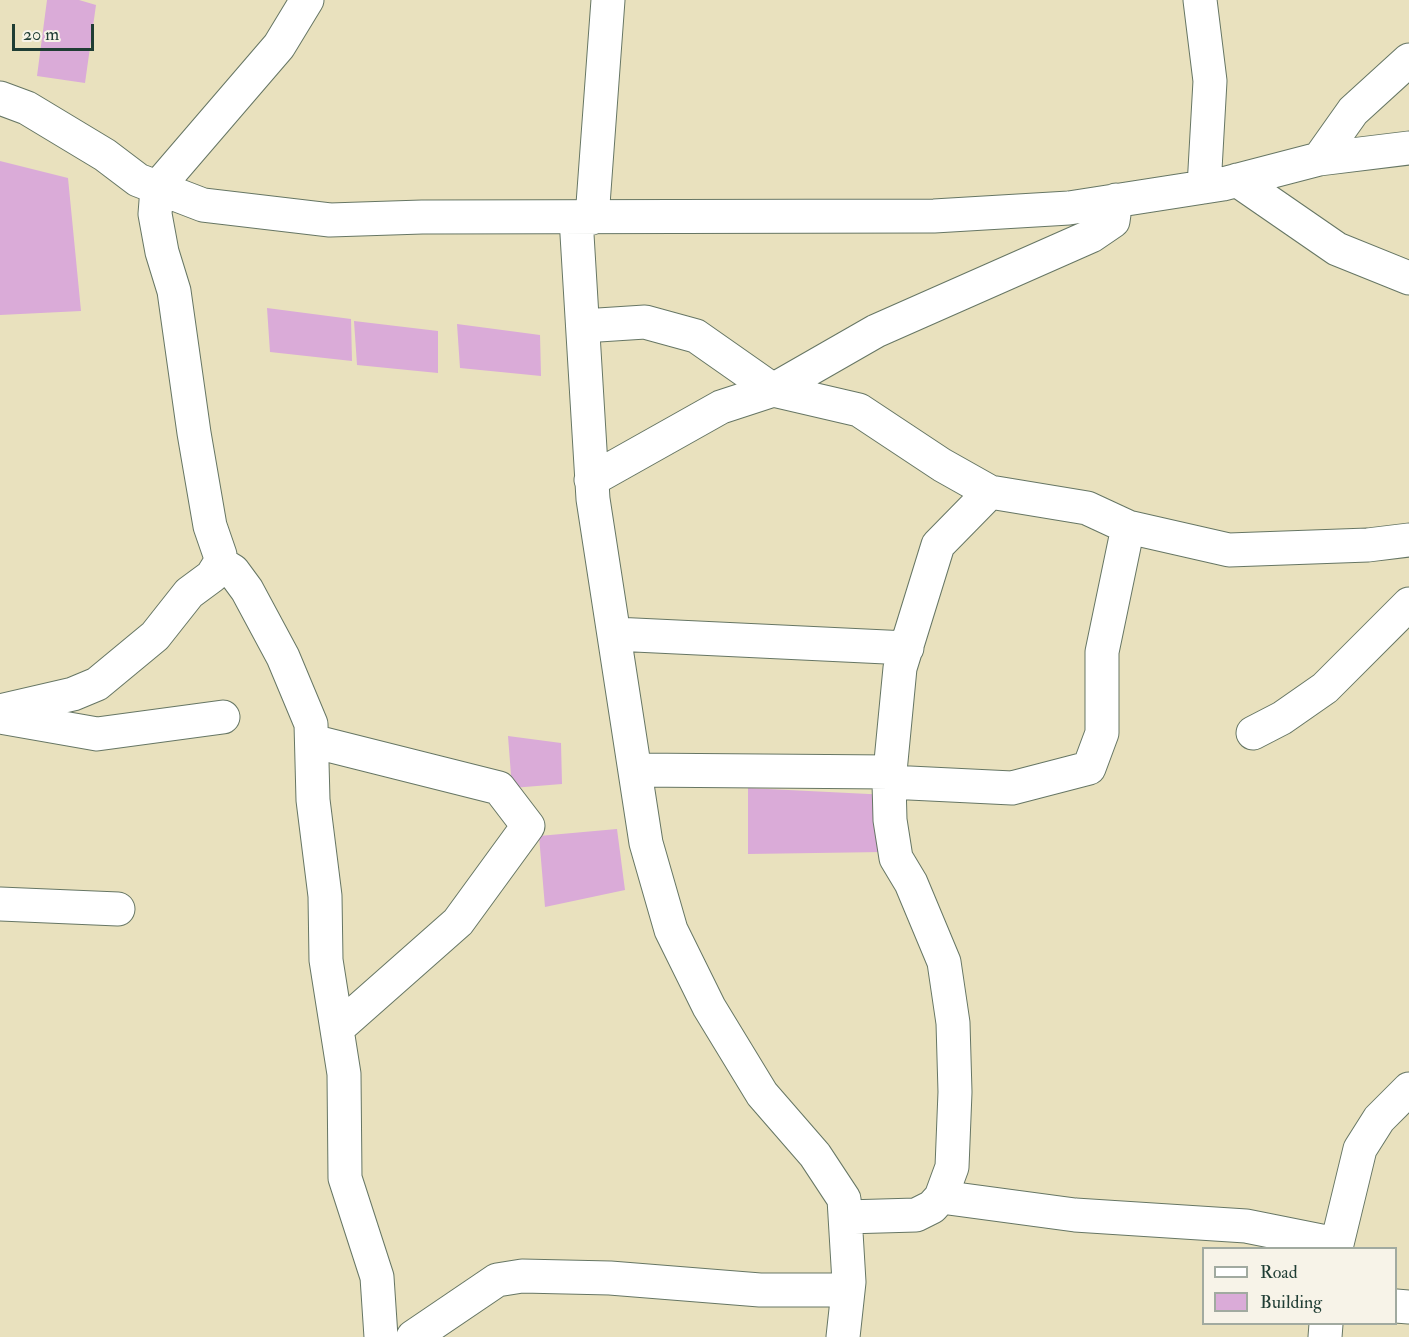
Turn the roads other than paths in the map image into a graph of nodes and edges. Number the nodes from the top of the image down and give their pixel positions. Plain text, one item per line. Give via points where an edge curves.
1 (307, 0) edge
2 (608, 0) edge
3 (1200, 0) edge
4 (1409, 60) edge
5 (0, 98) edge
6 (1409, 148) edge
7 (1319, 159) junction
8 (1237, 180) junction
9 (1204, 187) junction
10 (157, 188) junction
11 (1116, 200) junction
12 (584, 218) junction
13 (1409, 278) edge
14 (583, 326) junction
15 (773, 390) junction
16 (591, 480) junction
17 (990, 492) junction
18 (1128, 527) junction
19 (1409, 540) edge
20 (220, 563) junction
21 (1409, 604) edge
22 (614, 634) junction
23 (907, 648) junction
24 (0, 711) edge
25 (0, 717) edge
26 (223, 717) dead end
27 (1253, 733) dead end
28 (312, 741) junction
29 (635, 770) junction
30 (889, 777) junction
31 (0, 904) edge
32 (118, 909) dead end
33 (338, 1028) junction
34 (1409, 1089) edge
35 (941, 1197) junction
36 (846, 1216) junction
37 (1334, 1247) edge
38 (1336, 1247) edge
39 (848, 1290) junction
40 (381, 1337) edge
41 (413, 1337) edge
42 (843, 1337) edge

1 - 10 street via 279,46
2 - 12 street
3 - 9 street via 1210,81
4 - 7 street via 1353,111
5 - 10 street via 27,108 105,155 138,180
6 - 7 street
7 - 8 street
8 - 9 street
8 - 13 street via 1337,249
9 - 11 street
10 - 12 street via 203,205 330,220
10 - 20 street via 155,214 174,291 194,433
11 - 12 street via 1069,208 934,216
11 - 15 street via 1113,221 1091,236 876,331
12 - 14 street
14 - 15 street via 645,322 696,336
14 - 16 street
15 - 16 street via 721,407
15 - 17 street via 859,410
16 - 22 street
17 - 18 street via 1087,508
17 - 23 street via 938,545
18 - 19 street via 1229,550
18 - 30 street via 1102,652 1102,733 1089,768 1012,788
20 - 24 street via 213,576 189,593 155,636 97,684 73,694
20 - 28 street via 233,571 248,590 283,657 311,724
21 - 27 street via 1325,688
22 - 23 street
22 - 29 street
23 - 30 street via 900,668
25 - 26 street via 97,734
28 - 33 street via 312,800 325,896 326,960
28 - 33 street via 499,788 528,826 458,922
29 - 30 street
29 - 36 street via 646,843 671,930 709,1007 756,1084 815,1155 844,1199
30 - 35 street via 896,858 911,883 944,962 953,1023 952,1167
31 - 32 street
33 - 40 street via 344,1074 345,1178 377,1277
34 - 38 street via 1379,1119 1359,1149
35 - 36 street via 916,1215
35 - 37 street via 1075,1215 1246,1226
36 - 39 street
39 - 41 street via 760,1290 610,1278 522,1276 497,1280
39 - 42 street

